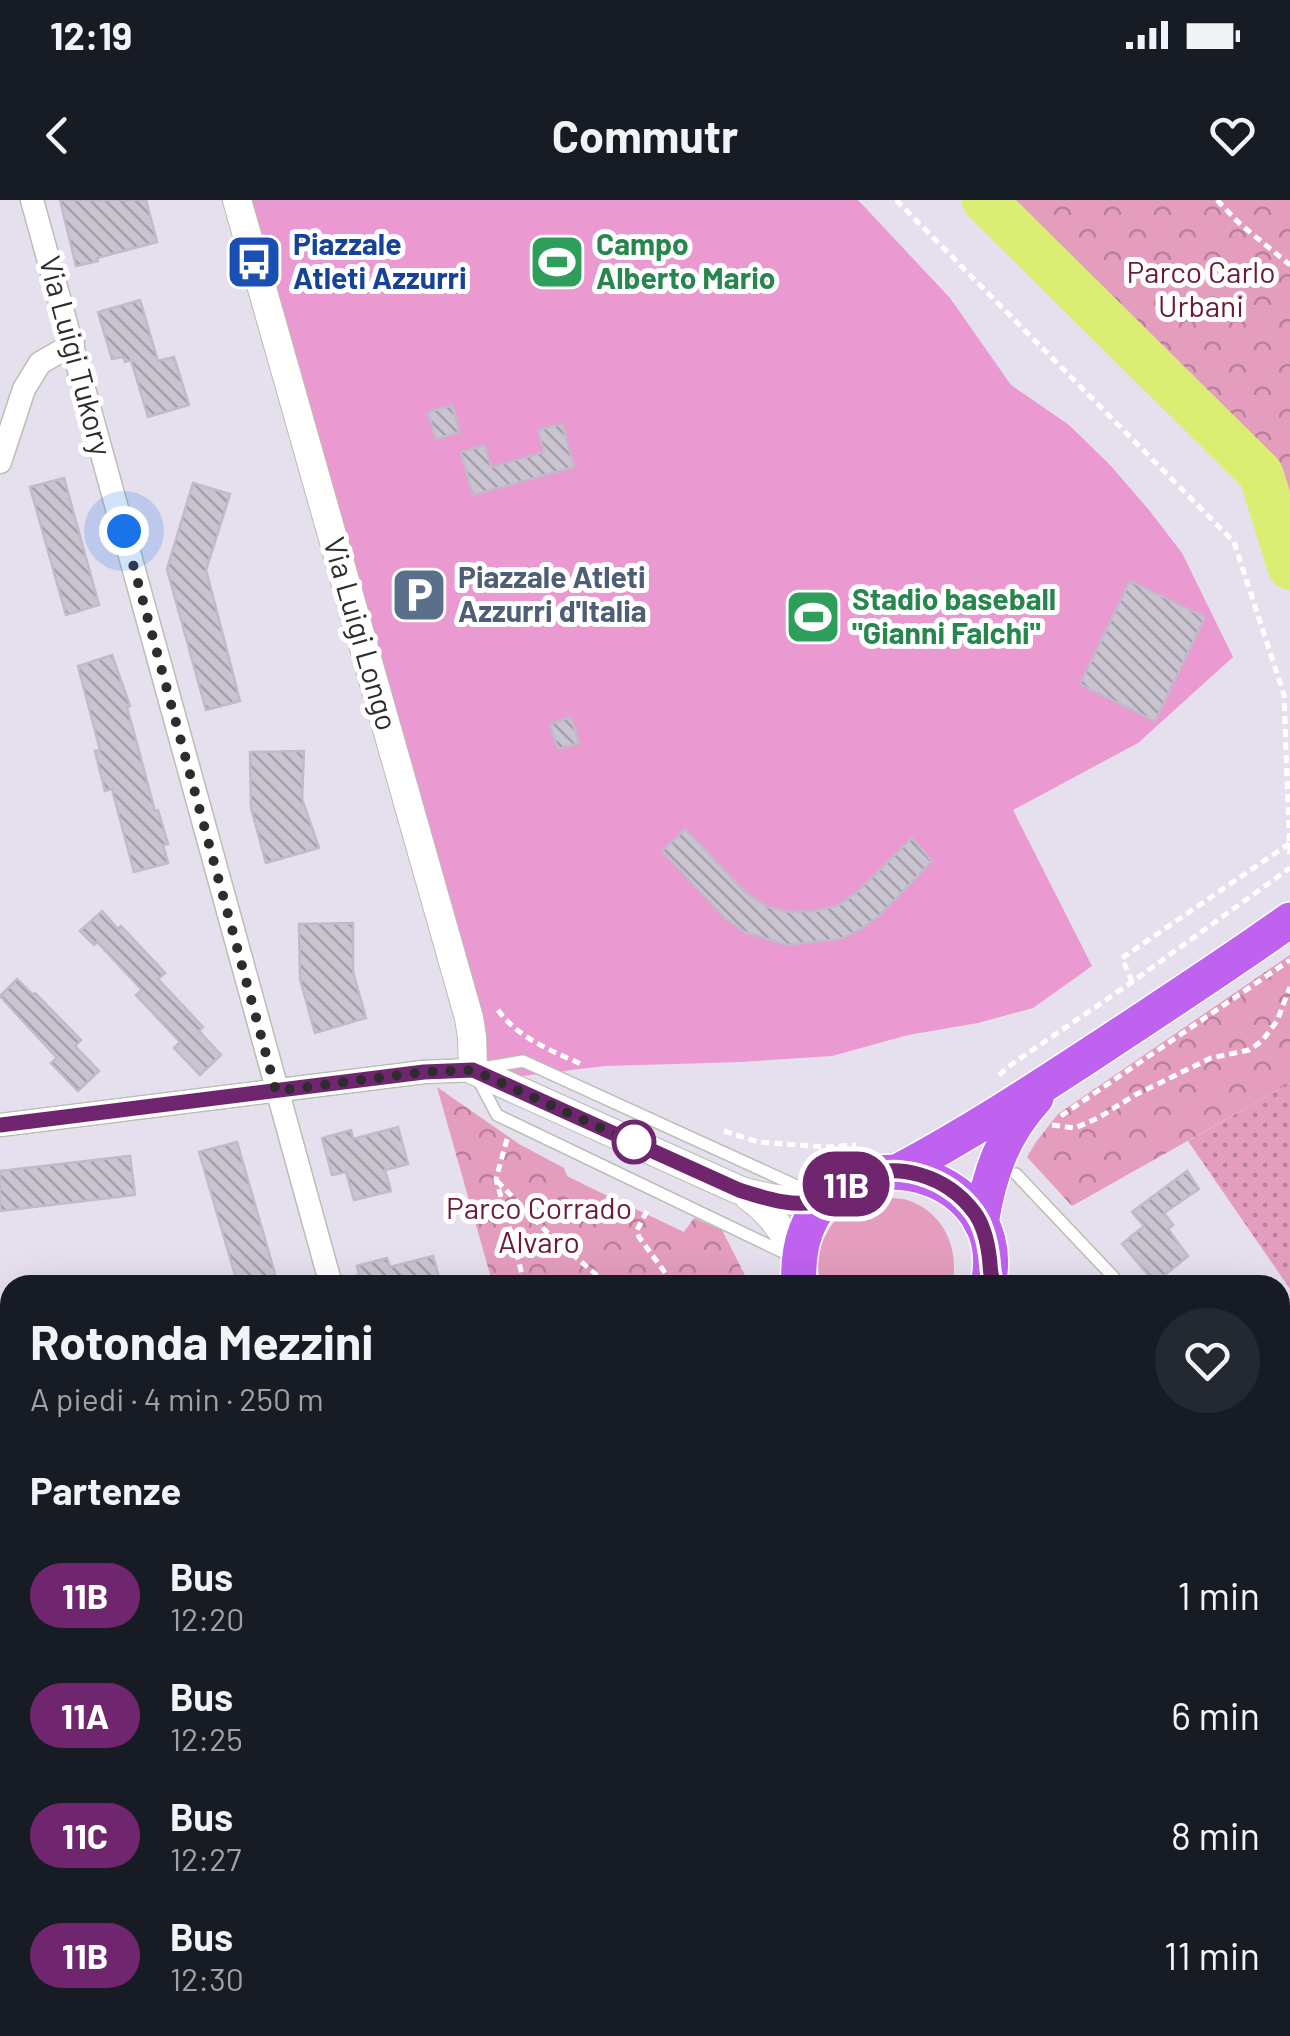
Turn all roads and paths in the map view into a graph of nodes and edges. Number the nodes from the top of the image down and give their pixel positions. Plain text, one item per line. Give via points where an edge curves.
1 (32, 200) edge
2 (237, 200) edge
3 (896, 200) edge
4 (1216, 200) edge
5 (1290, 264) edge
6 (72, 344) junction
7 (0, 462) edge
8 (1290, 842) edge
9 (1290, 857) edge
10 (1290, 868) edge
11 (1290, 920) edge
12 (1290, 960) edge
13 (1132, 982) junction
14 (1290, 987) edge
15 (498, 1010) dead end
16 (473, 1070) junction
17 (598, 1073) dead end
18 (1058, 1076) junction
19 (992, 1082) dead end
20 (276, 1091) junction
21 (0, 1125) edge
22 (714, 1127) dead end
23 (510, 1132) dead end
24 (859, 1145) dead end
25 (900, 1171) junction
26 (1016, 1174) dead end
27 (496, 1179) junction
28 (739, 1190) junction
29 (825, 1199) junction
30 (647, 1211) dead end
31 (981, 1223) junction
32 (798, 1272) edge
33 (328, 1275) edge
34 (522, 1275) edge
35 (596, 1275) edge
36 (667, 1275) edge
37 (991, 1275) edge
38 (1112, 1275) edge

1 - 6 street, Via Luigi Tukory
2 - 16 street, Via Luigi Longo via 464,1000
3 - 8 path via 1234,542 1284,696
4 - 5 path
6 - 7 street via 40,364 24,389
6 - 20 street, Via Luigi Tukory
8 - 9 path
8 - 13 path via 1122,958
10 - 13 path
11 - 18 main road
12 - 14 path via 1049,1124 1075,1128 1197,1064 1249,1050 1277,1021
13 - 19 path
15 - 17 path via 516,1029
16 - 20 street
16 - 28 street
16 - 29 lane via 523,1061
16 - 32 lane via 497,1115
18 - 25 main road
18 - 31 main road via 1028,1108 994,1164
20 - 21 street
20 - 33 street, Via Luigi Tukory
22 - 24 path via 758,1142
23 - 27 path
25 - 29 main road via 859,1177
25 - 31 main road via 945,1185
26 - 38 lane
27 - 34 path
27 - 35 path
28 - 29 street via 767,1199
28 - 32 street via 776,1221
29 - 32 main road via 807,1227
30 - 36 path via 639,1238
31 - 37 main road

